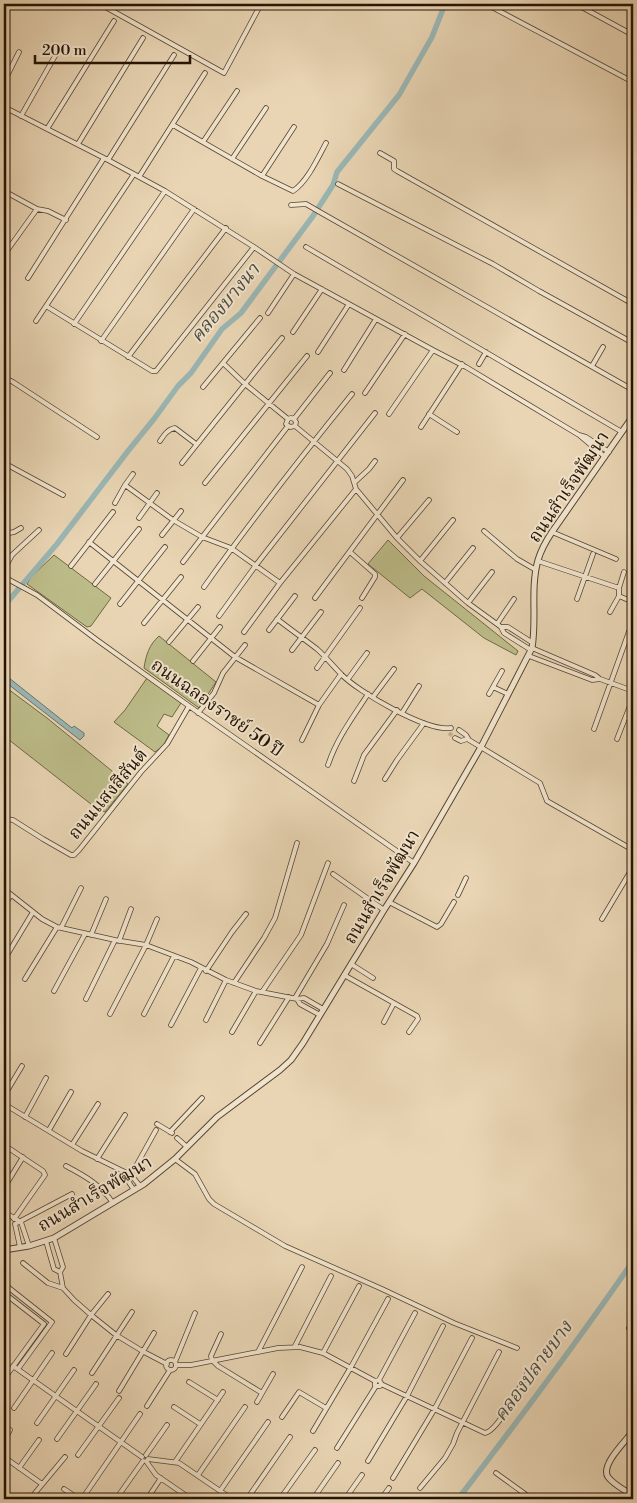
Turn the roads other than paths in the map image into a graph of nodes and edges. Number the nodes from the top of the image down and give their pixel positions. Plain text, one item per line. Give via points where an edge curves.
1 (8, 4) edge
2 (100, 4) edge
3 (261, 4) edge
4 (486, 4) edge
5 (576, 4) edge
6 (4, 12) edge
7 (114, 21) dead end
8 (633, 36) edge
9 (143, 38) dead end
10 (19, 52) dead end
11 (174, 55) dead end
12 (54, 56) dead end
13 (205, 73) dead end
14 (4, 82) edge
15 (633, 82) edge
16 (237, 91) dead end
17 (4, 107) edge
18 (266, 108) dead end
19 (21, 116) junction
20 (173, 125) junction
21 (294, 127) dead end
22 (47, 129) junction
23 (203, 142) junction
24 (326, 143) dead end
25 (78, 144) junction
26 (380, 153) dead end
27 (106, 159) junction
28 (232, 159) junction
29 (134, 174) junction
30 (262, 176) junction
31 (139, 177) junction
32 (338, 184) dead end
33 (4, 191) edge
34 (165, 191) junction
35 (291, 204) dead end
36 (37, 209) junction
37 (194, 209) junction
38 (66, 220) junction
39 (226, 228) junction
40 (254, 247) junction
41 (306, 247) dead end
42 (4, 255) edge
43 (294, 274) junction
44 (28, 278) dead end
45 (322, 289) junction
46 (349, 304) junction
47 (633, 304) edge
48 (46, 306) junction
49 (268, 313) dead end
50 (260, 318) dead end
51 (376, 319) junction
52 (36, 320) dead end
53 (74, 324) junction
54 (293, 332) dead end
55 (404, 334) junction
56 (282, 338) dead end
57 (101, 341) junction
58 (633, 343) edge
59 (603, 347) dead end
60 (432, 350) junction
61 (318, 352) dead end
62 (486, 352) junction
63 (307, 356) dead end
64 (128, 357) junction
65 (223, 363) junction
66 (462, 364) junction
67 (479, 364) dead end
68 (592, 366) junction
69 (344, 370) dead end
70 (330, 374) dead end
71 (4, 381) edge
72 (245, 384) junction
73 (204, 387) dead end
74 (633, 390) edge
75 (365, 393) dead end
76 (352, 394) dead end
77 (268, 403) junction
78 (375, 414) dead end
79 (390, 414) dead end
80 (429, 414) junction
81 (633, 417) edge
82 (288, 419) junction
83 (294, 419) junction
84 (288, 426) junction
85 (294, 426) junction
86 (420, 427) dead end
87 (457, 432) dead end
88 (622, 432) junction
89 (97, 437) dead end
90 (160, 441) dead end
91 (313, 442) junction
92 (196, 444) junction
93 (607, 454) junction
94 (338, 461) junction
95 (375, 461) dead end
96 (4, 463) edge
97 (182, 463) dead end
98 (133, 474) dead end
99 (403, 480) dead end
100 (355, 482) junction
101 (205, 483) dead end
102 (126, 485) junction
103 (356, 489) junction
104 (157, 492) dead end
105 (63, 495) dead end
106 (429, 500) dead end
107 (115, 503) dead end
108 (150, 503) junction
109 (181, 511) dead end
110 (113, 512) dead end
111 (377, 513) junction
112 (139, 518) dead end
113 (173, 520) junction
114 (453, 520) dead end
115 (21, 528) dead end
116 (139, 529) dead end
117 (39, 530) dead end
118 (484, 531) dead end
119 (552, 532) junction
120 (4, 534) edge
121 (162, 535) dead end
122 (202, 537) junction
123 (397, 538) junction
124 (89, 542) junction
125 (165, 547) dead end
126 (231, 548) junction
127 (473, 548) dead end
128 (350, 552) junction
129 (593, 554) dead end
130 (616, 559) dead end
131 (113, 561) junction
132 (420, 561) junction
133 (538, 561) junction
134 (183, 562) dead end
135 (256, 565) junction
136 (71, 566) dead end
137 (4, 570) edge
138 (536, 570) junction
139 (492, 572) dead end
140 (624, 572) dead end
141 (584, 576) junction
142 (4, 577) edge
143 (180, 578) dead end
144 (138, 581) junction
145 (280, 583) junction
146 (445, 583) junction
147 (95, 584) dead end
148 (204, 587) dead end
149 (620, 588) junction
150 (295, 596) dead end
151 (619, 596) junction
152 (316, 598) dead end
153 (362, 598) dead end
154 (514, 599) dead end
155 (577, 599) dead end
156 (163, 600) junction
157 (633, 602) edge
158 (468, 603) junction
159 (120, 604) dead end
160 (198, 607) dead end
161 (360, 608) dead end
162 (322, 612) dead end
163 (610, 612) dead end
164 (219, 616) dead end
165 (277, 619) junction
166 (187, 620) junction
167 (144, 623) dead end
168 (499, 626) junction
169 (631, 626) dead end
170 (220, 627) dead end
171 (269, 630) dead end
172 (244, 632) dead end
173 (211, 638) junction
174 (302, 638) junction
175 (169, 642) dead end
176 (245, 645) dead end
177 (531, 649) junction
178 (292, 650) dead end
179 (367, 653) dead end
180 (235, 657) junction
181 (326, 657) junction
182 (194, 661) dead end
183 (574, 666) junction
184 (317, 668) dead end
185 (394, 669) dead end
186 (502, 671) dead end
187 (571, 672) junction
188 (341, 674) junction
189 (600, 679) junction
190 (348, 680) junction
191 (611, 683) junction
192 (419, 686) dead end
193 (493, 687) junction
194 (633, 691) edge
195 (503, 692) junction
196 (489, 694) dead end
197 (371, 696) junction
198 (633, 698) edge
199 (318, 705) junction
200 (189, 706) junction
201 (396, 710) junction
202 (198, 713) junction
203 (402, 713) junction
204 (424, 723) junction
205 (451, 728) dead end
206 (444, 729) junction
207 (594, 729) dead end
208 (459, 730) dead end
209 (449, 733) tunnel mouth
210 (455, 738) tunnel mouth
211 (468, 739) junction
212 (617, 739) dead end
213 (302, 740) dead end
214 (479, 746) junction
215 (328, 765) dead end
216 (385, 779) dead end
217 (354, 781) dead end
218 (4, 823) edge
219 (297, 843) dead end
220 (633, 850) edge
221 (328, 863) dead end
222 (414, 864) junction
223 (633, 867) edge
224 (333, 874) dead end
225 (466, 878) dead end
226 (81, 888) dead end
227 (4, 889) edge
228 (11, 895) junction
229 (458, 895) dead end
230 (106, 899) dead end
231 (390, 902) junction
232 (454, 902) dead end
233 (344, 905) dead end
234 (4, 906) edge
235 (131, 909) dead end
236 (384, 910) junction
237 (33, 912) junction
238 (246, 914) dead end
239 (157, 918) dead end
240 (602, 919) dead end
241 (59, 928) junction
242 (85, 934) junction
243 (92, 936) junction
244 (117, 941) junction
245 (146, 945) junction
246 (174, 956) junction
247 (4, 960) edge
248 (351, 964) junction
249 (200, 968) junction
250 (206, 971) junction
251 (344, 975) junction
252 (373, 978) dead end
253 (25, 979) dead end
254 (226, 980) junction
255 (234, 983) junction
256 (54, 991) dead end
257 (256, 991) junction
258 (262, 992) junction
259 (289, 997) junction
260 (86, 999) dead end
261 (296, 999) junction
262 (394, 1003) junction
263 (323, 1009) junction
264 (110, 1014) dead end
265 (144, 1014) dead end
266 (320, 1015) junction
267 (206, 1020) dead end
268 (384, 1022) dead end
269 (171, 1024) dead end
270 (232, 1032) dead end
271 (409, 1032) dead end
272 (260, 1043) dead end
273 (22, 1066) dead end
274 (46, 1078) dead end
275 (71, 1092) dead end
276 (4, 1096) edge
277 (202, 1098) dead end
278 (4, 1104) edge
279 (98, 1104) dead end
280 (125, 1115) dead end
281 (25, 1116) junction
282 (157, 1124) dead end
283 (49, 1130) junction
284 (156, 1130) dead end
285 (177, 1138) dead end
286 (4, 1145) edge
287 (72, 1145) junction
288 (186, 1146) junction
289 (23, 1157) junction
290 (97, 1159) junction
291 (175, 1159) junction
292 (66, 1166) dead end
293 (128, 1174) junction
294 (140, 1186) junction
295 (4, 1188) edge
296 (134, 1190) junction
297 (72, 1194) dead end
298 (113, 1203) junction
299 (4, 1212) edge
300 (17, 1221) junction
301 (54, 1238) junction
302 (46, 1241) junction
303 (29, 1246) junction
304 (20, 1247) junction
305 (4, 1250) edge
306 (24, 1263) dead end
307 (302, 1267) dead end
308 (60, 1272) junction
309 (331, 1276) dead end
310 (4, 1284) edge
311 (359, 1286) dead end
312 (63, 1288) junction
313 (4, 1293) edge
314 (108, 1294) dead end
315 (21, 1297) junction
316 (388, 1299) dead end
317 (17, 1303) junction
318 (132, 1312) dead end
319 (194, 1313) dead end
320 (415, 1313) dead end
321 (91, 1315) junction
322 (52, 1322) junction
323 (44, 1324) junction
324 (444, 1326) dead end
325 (629, 1328) dead end
326 (633, 1332) edge
327 (154, 1333) dead end
328 (221, 1334) dead end
329 (116, 1335) junction
330 (472, 1338) dead end
331 (295, 1346) junction
332 (517, 1348) dead end
333 (144, 1352) junction
334 (258, 1352) junction
335 (499, 1352) dead end
336 (52, 1353) dead end
337 (323, 1353) junction
338 (66, 1354) dead end
339 (213, 1361) junction
340 (175, 1363) junction
341 (166, 1364) junction
342 (13, 1366) junction
343 (351, 1367) junction
344 (18, 1369) junction
345 (74, 1370) dead end
346 (170, 1370) junction
347 (528, 1372) dead end
348 (92, 1373) dead end
349 (273, 1374) dead end
350 (4, 1379) edge
351 (33, 1379) junction
352 (189, 1382) dead end
353 (378, 1382) junction
354 (96, 1384) dead end
355 (119, 1391) dead end
356 (223, 1392) dead end
357 (262, 1393) junction
358 (56, 1395) junction
359 (407, 1396) junction
360 (119, 1398) dead end
361 (218, 1400) junction
362 (257, 1402) dead end
363 (147, 1406) dead end
364 (174, 1407) dead end
365 (245, 1407) dead end
366 (14, 1408) dead end
367 (326, 1408) junction
368 (434, 1410) junction
369 (77, 1411) junction
370 (140, 1414) dead end
371 (282, 1417) dead end
372 (268, 1422) dead end
373 (37, 1423) dead end
374 (463, 1423) junction
375 (200, 1424) junction
376 (167, 1425) dead end
377 (4, 1426) edge
378 (100, 1427) junction
379 (313, 1431) dead end
380 (633, 1432) edge
381 (290, 1437) dead end
382 (57, 1439) dead end
383 (39, 1440) dead end
384 (4, 1441) edge
385 (121, 1442) junction
386 (337, 1448) dead end
387 (315, 1450) dead end
388 (78, 1455) dead end
389 (4, 1457) edge
390 (65, 1457) dead end
391 (145, 1459) junction
392 (368, 1461) dead end
393 (175, 1462) junction
394 (338, 1463) dead end
395 (19, 1468) junction
396 (496, 1473) dead end
397 (198, 1475) junction
398 (362, 1475) dead end
399 (161, 1478) junction
400 (393, 1478) dead end
401 (42, 1484) junction
402 (389, 1488) dead end
403 (420, 1488) dead end
404 (64, 1489) dead end
405 (220, 1491) junction
406 (184, 1494) junction
407 (633, 1496) edge
408 (32, 1499) edge
409 (80, 1499) edge
410 (116, 1499) edge
411 (147, 1499) edge
412 (181, 1499) edge
413 (192, 1499) edge
414 (232, 1499) edge
415 (247, 1499) edge
416 (280, 1499) edge
417 (313, 1499) edge
418 (345, 1499) edge
419 (381, 1499) edge
420 (532, 1499) edge

1 - 6 street
2 - 3 street via 224,73
4 - 15 street
5 - 8 street
7 - 22 street
9 - 25 street
10 - 14 street
11 - 27 street
12 - 19 street
13 - 20 street
16 - 23 street
17 - 19 street
18 - 28 street
19 - 22 street
20 - 23 street
20 - 31 street
21 - 30 street
22 - 25 street
23 - 28 street
24 - 30 street via 295,190
25 - 27 street
26 - 47 street via 393,160 397,172
27 - 29 street
27 - 38 street
28 - 30 street
29 - 31 street
29 - 48 street
31 - 34 street
32 - 58 street via 494,264
33 - 36 street
34 - 37 street
34 - 53 street
35 - 68 street via 306,204
36 - 38 street
36 - 42 street
37 - 39 street
37 - 57 street
38 - 44 street
39 - 40 street
39 - 64 street
40 - 43 street
40 - 64 street via 156,371
41 - 62 street
43 - 45 street
43 - 49 street
45 - 46 street
45 - 54 street
46 - 51 street
46 - 61 street
48 - 52 street
48 - 53 street
50 - 65 street
51 - 55 street
51 - 69 street
53 - 57 street
55 - 60 street
55 - 75 street
56 - 72 street
57 - 64 street
59 - 68 street
60 - 66 street
60 - 79 street
62 - 67 street
62 - 88 street
63 - 77 street
65 - 72 street
65 - 73 street
66 - 80 street
66 - 93 street via 586,437
68 - 74 street
70 - 83 street
71 - 89 street via 13,382
72 - 77 street
72 - 92 street
76 - 91 street
77 - 82 street
77 - 101 street
78 - 94 street
80 - 86 street
80 - 87 street
81 - 88 street, ถนนสำเร็จพัฒนา
82 - 83 street
82 - 84 street
83 - 85 street
84 - 85 street
84 - 122 street
85 - 91 street
88 - 93 street, ถนนสำเร็จพัฒนา
90 - 92 street via 171,428 175,428
91 - 94 street
91 - 126 street
92 - 97 street
93 - 119 street, ถนนสำเร็จพัฒนา
94 - 100 street
94 - 135 street
95 - 100 street
96 - 105 street
98 - 102 street
99 - 111 street
100 - 103 street
102 - 107 street
102 - 108 street
103 - 111 street
103 - 145 street
104 - 108 street
106 - 123 street
108 - 112 street
108 - 113 street
109 - 113 street
110 - 124 street
111 - 123 street
111 - 128 street
113 - 121 street
113 - 122 street
114 - 132 street
115 - 120 street
116 - 131 street
117 - 137 street via 12,555
118 - 138 street via 517,559
119 - 130 street
119 - 133 street, ถนนสำเร็จพัฒนา
122 - 126 street
122 - 134 street
123 - 132 street
124 - 131 street
124 - 136 street
125 - 144 street
126 - 135 street
126 - 148 street
127 - 146 street
128 - 152 street
128 - 153 street via 375,574
129 - 141 street
131 - 144 street
131 - 147 street
132 - 146 street
133 - 138 street, ถนนสำเร็จพัฒนา
133 - 141 street
135 - 145 street
135 - 164 street
138 - 177 street, ถนนสำเร็จพัฒนา
139 - 158 street
140 - 149 street
141 - 149 street
141 - 155 street
142 - 200 street, ถนนฉลองราชย์ 50 ปี via 38,595
143 - 156 street
144 - 156 street
144 - 159 street
145 - 172 street
146 - 158 street
149 - 151 street
150 - 165 street
151 - 157 street
151 - 163 street
154 - 168 street
156 - 166 street
156 - 167 street
158 - 168 street
160 - 166 street
161 - 181 street
162 - 174 street
165 - 171 street
165 - 174 street
166 - 173 street
166 - 175 street
168 - 177 street via 504,633
168 - 177 street via 508,627
169 - 191 street
170 - 173 street
173 - 180 street
173 - 182 street
174 - 178 street
174 - 181 street
176 - 180 street
177 - 183 street
177 - 187 street
177 - 195 street, ถนนสำเร็จพัฒนา
179 - 190 street
180 - 199 street
180 - 202 street
181 - 184 street
181 - 188 street
183 - 187 street
183 - 189 street
185 - 197 street
186 - 193 street
187 - 189 street via 592,680
188 - 190 street
188 - 199 street
189 - 191 street
190 - 197 street
191 - 194 street
191 - 207 street
192 - 203 street
193 - 195 street
193 - 196 street
195 - 214 street, ถนนสำเร็จพัฒนา
197 - 201 street
197 - 215 street via 350,720
198 - 212 street
199 - 213 street
200 - 202 street, ถนนฉลองราชย์ 50 ปี
200 - 218 street, ถนนแสงสีสันต์ via 167,744 74,855 13,820 7,819
201 - 203 street
201 - 217 street via 364,755
202 - 222 street, ถนนฉลองราชย์ 50 ปี
203 - 204 street
204 - 206 street
204 - 216 street
205 - 206 street
206 - 209 street
208 - 211 street
210 - 211 street via 461,741
211 - 214 street
214 - 220 street via 540,783 547,801
214 - 222 street, ถนนสำเร็จพัฒนา
219 - 255 street via 275,918
221 - 258 street via 301,935
222 - 231 street, ถนนสำเร็จพัฒนา
223 - 240 street
224 - 236 street
225 - 229 street
226 - 241 street
227 - 228 street
228 - 234 street
228 - 237 street
230 - 243 street
231 - 232 street via 437,927
231 - 236 street, ถนนสำเร็จพัฒนา
233 - 261 street via 327,944
235 - 244 street
236 - 248 street, ถนนสำเร็จพัฒนา
237 - 241 street
237 - 247 street
238 - 250 street
239 - 245 street
241 - 242 street
241 - 253 street
242 - 243 street
242 - 256 street
243 - 244 street
244 - 245 street
244 - 260 street
245 - 246 street
245 - 264 street
246 - 249 street
246 - 265 street
248 - 251 street, ถนนสำเร็จพัฒนา
248 - 252 street
249 - 250 street
249 - 269 street
250 - 254 street
251 - 262 street
251 - 263 street, ถนนสำเร็จพัฒนา
254 - 255 street
254 - 267 street
255 - 257 street
257 - 258 street
257 - 270 street
258 - 259 street
259 - 261 street
259 - 272 street
261 - 263 street via 304,998
261 - 266 street
262 - 268 street
262 - 271 street via 417,1016
263 - 266 street, ถนนสำเร็จพัฒนา
266 - 288 street, ถนนสำเร็จพัฒนา via 303,1043 280,1070 217,1117
273 - 276 street
274 - 281 street
275 - 283 street
277 - 282 street via 171,1132
278 - 281 street
279 - 287 street
280 - 290 street
281 - 283 street
283 - 287 street
284 - 293 street
285 - 288 street
286 - 289 street
287 - 290 street
288 - 291 street, ถนนสำเร็จพัฒนา
289 - 295 street
289 - 300 street via 45,1175
290 - 293 street
291 - 294 street, ถนนสำเร็จพัฒนา
291 - 332 street via 195,1174 214,1204 285,1246
292 - 298 street via 91,1180
293 - 294 street
293 - 296 street via 126,1178
294 - 296 street, ถนนสำเร็จพัฒนา
296 - 298 street, ถนนสำเร็จพัฒนา
297 - 300 street
298 - 301 street, ถนนสำเร็จพัฒนา
299 - 300 street
300 - 303 street
300 - 304 street
301 - 302 street, ถนนสำเร็จพัฒนา
301 - 308 street via 63,1267
302 - 303 street, ถนนสำเร็จพัฒนา
302 - 308 street via 54,1269
303 - 304 street, ถนนสำเร็จพัฒนา
304 - 305 street, ถนนสำเร็จพัฒนา
306 - 312 street via 48,1284
307 - 334 street
308 - 312 street
309 - 331 street
310 - 315 street
311 - 337 street
312 - 321 street
313 - 317 street
314 - 321 street
315 - 317 street
315 - 322 street
316 - 343 street
317 - 323 street
318 - 329 street
319 - 340 street
320 - 353 street
321 - 329 street
321 - 338 street
322 - 323 street
322 - 344 street
323 - 342 street
324 - 359 street
325 - 326 street
327 - 333 street
328 - 339 street via 211,1356
329 - 333 street
329 - 348 street
330 - 368 street
331 - 334 street
331 - 337 street
333 - 341 street
333 - 355 street
334 - 339 street
335 - 374 street
336 - 351 street
337 - 343 street
339 - 340 street via 184,1366
339 - 357 street
340 - 341 street via 170,1360
340 - 346 street via 174,1369
341 - 346 street
342 - 344 street
342 - 350 street
343 - 353 street
343 - 367 street
344 - 351 street
345 - 358 street
346 - 363 street
347 - 374 street via 490,1432 485,1433
349 - 357 street
351 - 358 street
351 - 366 street
352 - 361 street
353 - 359 street
353 - 386 street via 379,1386
354 - 369 street
356 - 361 street
357 - 362 street
358 - 369 street
358 - 373 street
359 - 368 street
359 - 392 street
360 - 378 street
361 - 375 street
364 - 375 street
365 - 397 street
367 - 371 street via 299,1392
367 - 379 street
368 - 374 street
368 - 400 street
369 - 378 street
369 - 382 street
370 - 385 street
372 - 405 street
374 - 403 street via 445,1458
375 - 393 street
376 - 391 street
377 - 384 street via 10,1430
378 - 385 street
378 - 388 street
380 - 407 street via 606,1468 609,1478
381 - 415 street
383 - 395 street
385 - 391 street
385 - 409 street
387 - 416 street
389 - 395 street
390 - 401 street
391 - 393 street
391 - 399 street
391 - 410 street
393 - 397 street
394 - 417 street
395 - 401 street
396 - 420 street
397 - 405 street
398 - 418 street
399 - 406 street
399 - 411 street
401 - 408 street
402 - 419 street
404 - 409 street
405 - 414 street
406 - 412 street
406 - 413 street

